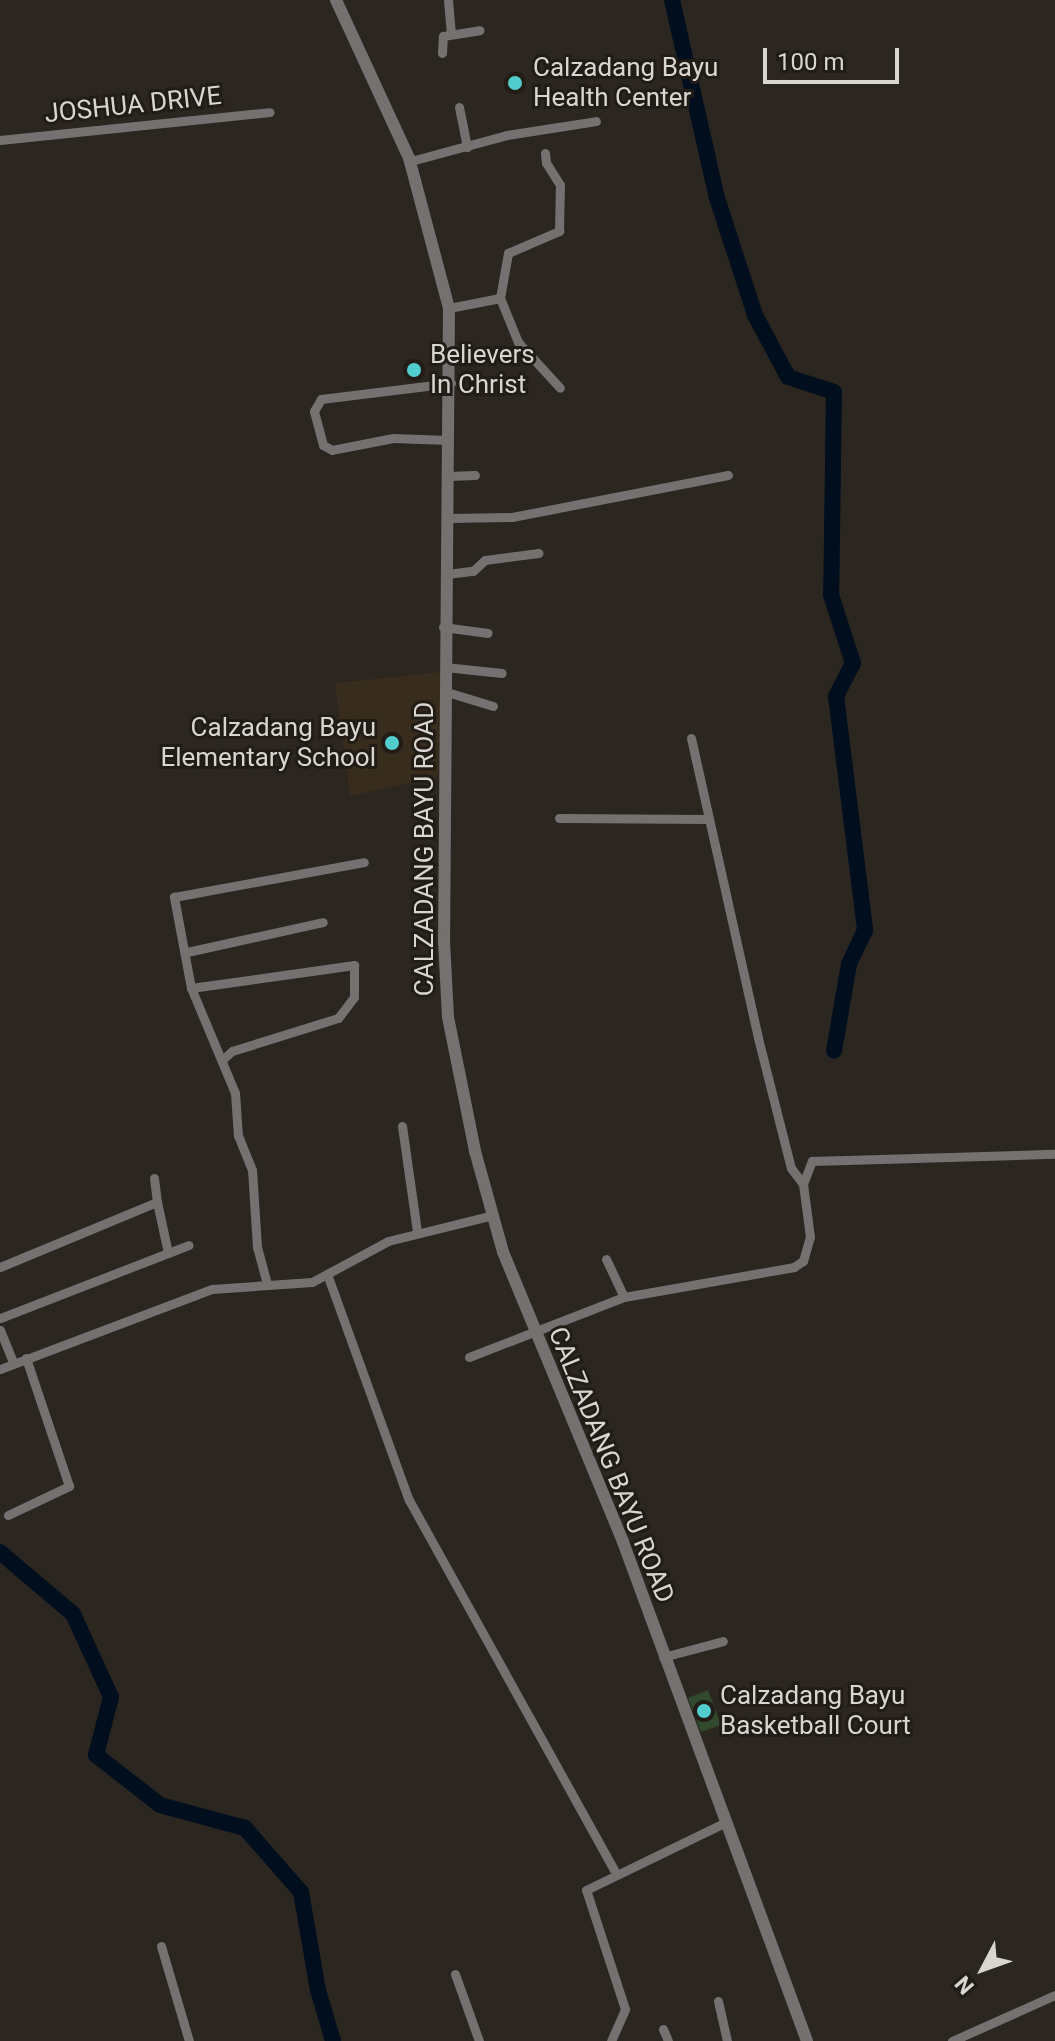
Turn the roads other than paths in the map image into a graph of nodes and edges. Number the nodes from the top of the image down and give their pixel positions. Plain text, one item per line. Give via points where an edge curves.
1 (336, 0) edge
2 (448, 0) edge
3 (480, 30) dead end
4 (451, 34) junction
5 (442, 53) dead end
6 (459, 107) dead end
7 (270, 112) dead end
8 (596, 121) dead end
9 (0, 140) edge
10 (467, 147) junction
11 (545, 153) dead end
12 (411, 161) junction
13 (500, 298) junction
14 (449, 308) junction
15 (451, 383) junction
16 (560, 388) dead end
17 (448, 440) junction
18 (475, 475) dead end
19 (728, 475) dead end
20 (448, 476) junction
21 (449, 518) junction
22 (539, 553) dead end
23 (447, 574) junction
24 (443, 627) junction
25 (488, 633) dead end
26 (445, 667) junction
27 (502, 673) dead end
28 (447, 692) junction
29 (493, 706) dead end
30 (691, 738) dead end
31 (559, 818) dead end
32 (708, 819) junction
33 (364, 862) dead end
34 (323, 922) dead end
35 (187, 952) junction
36 (191, 988) junction
37 (223, 1059) junction
38 (402, 1126) dead end
39 (1055, 1154) edge
40 (154, 1178) dead end
41 (803, 1184) junction
42 (157, 1202) junction
43 (493, 1215) junction
44 (417, 1232) junction
45 (189, 1245) dead end
46 (168, 1253) junction
47 (606, 1259) dead end
48 (0, 1267) edge
49 (327, 1274) junction
50 (267, 1284) junction
51 (624, 1297) junction
52 (0, 1318) edge
53 (0, 1330) edge
54 (535, 1335) junction
55 (469, 1357) dead end
56 (26, 1358) junction
57 (13, 1363) junction
58 (0, 1369) edge
59 (8, 1515) dead end
60 (723, 1641) dead end
61 (663, 1657) junction
62 (726, 1822) junction
63 (615, 1872) junction
64 (161, 1946) dead end
65 (455, 1974) dead end
66 (1055, 1995) edge
67 (718, 2001) dead end
68 (663, 2029) dead end
69 (189, 2041) edge
70 (479, 2041) edge
71 (611, 2041) edge
72 (668, 2041) edge
73 (727, 2041) edge
74 (807, 2041) edge
75 (952, 2041) edge

1 - 12 street, CALZADANG BAYU ROAD
2 - 4 street
3 - 4 street
4 - 5 street via 442,37
6 - 10 street
7 - 9 street, JOSHUA DRIVE
8 - 10 street
10 - 12 street
11 - 13 street via 560,185 559,231 508,253
12 - 14 street, CALZADANG BAYU ROAD
13 - 14 street
13 - 16 street via 518,342
14 - 15 street, CALZADANG BAYU ROAD
15 - 17 street, CALZADANG BAYU ROAD
15 - 17 street via 321,399 314,411 323,445 332,450 393,438
17 - 20 street, CALZADANG BAYU ROAD
18 - 20 street
19 - 21 street via 512,517
20 - 21 street, CALZADANG BAYU ROAD
21 - 23 street, CALZADANG BAYU ROAD
22 - 23 street via 485,560 473,571
23 - 24 street, CALZADANG BAYU ROAD
24 - 25 street
24 - 26 street, CALZADANG BAYU ROAD
26 - 27 street
26 - 28 street, CALZADANG BAYU ROAD
28 - 29 street
28 - 43 street, CALZADANG BAYU ROAD via 443,805 448,1017
30 - 32 street
31 - 32 street
32 - 41 street via 787,1154
33 - 35 street via 176,893
34 - 35 street
35 - 36 street
36 - 37 street
36 - 37 street via 354,965 354,997 338,1018 232,1051
37 - 50 street via 235,1093 238,1136 252,1170 257,1247
38 - 44 street
39 - 41 street via 812,1161
40 - 42 street
41 - 51 street via 810,1237 803,1261 782,1271
42 - 46 street
42 - 48 street
43 - 44 street
43 - 54 street, CALZADANG BAYU ROAD
44 - 49 street via 388,1241
45 - 46 street
46 - 52 street
47 - 51 street
49 - 50 street via 298,1284
49 - 63 street via 409,1500
50 - 56 street via 212,1289
51 - 54 street
53 - 57 street
54 - 55 street
54 - 61 street, CALZADANG BAYU ROAD via 623,1542
56 - 57 street
56 - 59 street via 69,1486
57 - 58 street
60 - 61 street
61 - 62 street, CALZADANG BAYU ROAD
62 - 63 street
62 - 74 street, CALZADANG BAYU ROAD
63 - 71 street via 588,1886 586,1894 625,2009
64 - 69 street
65 - 70 street
66 - 75 street
67 - 73 street
68 - 72 street

